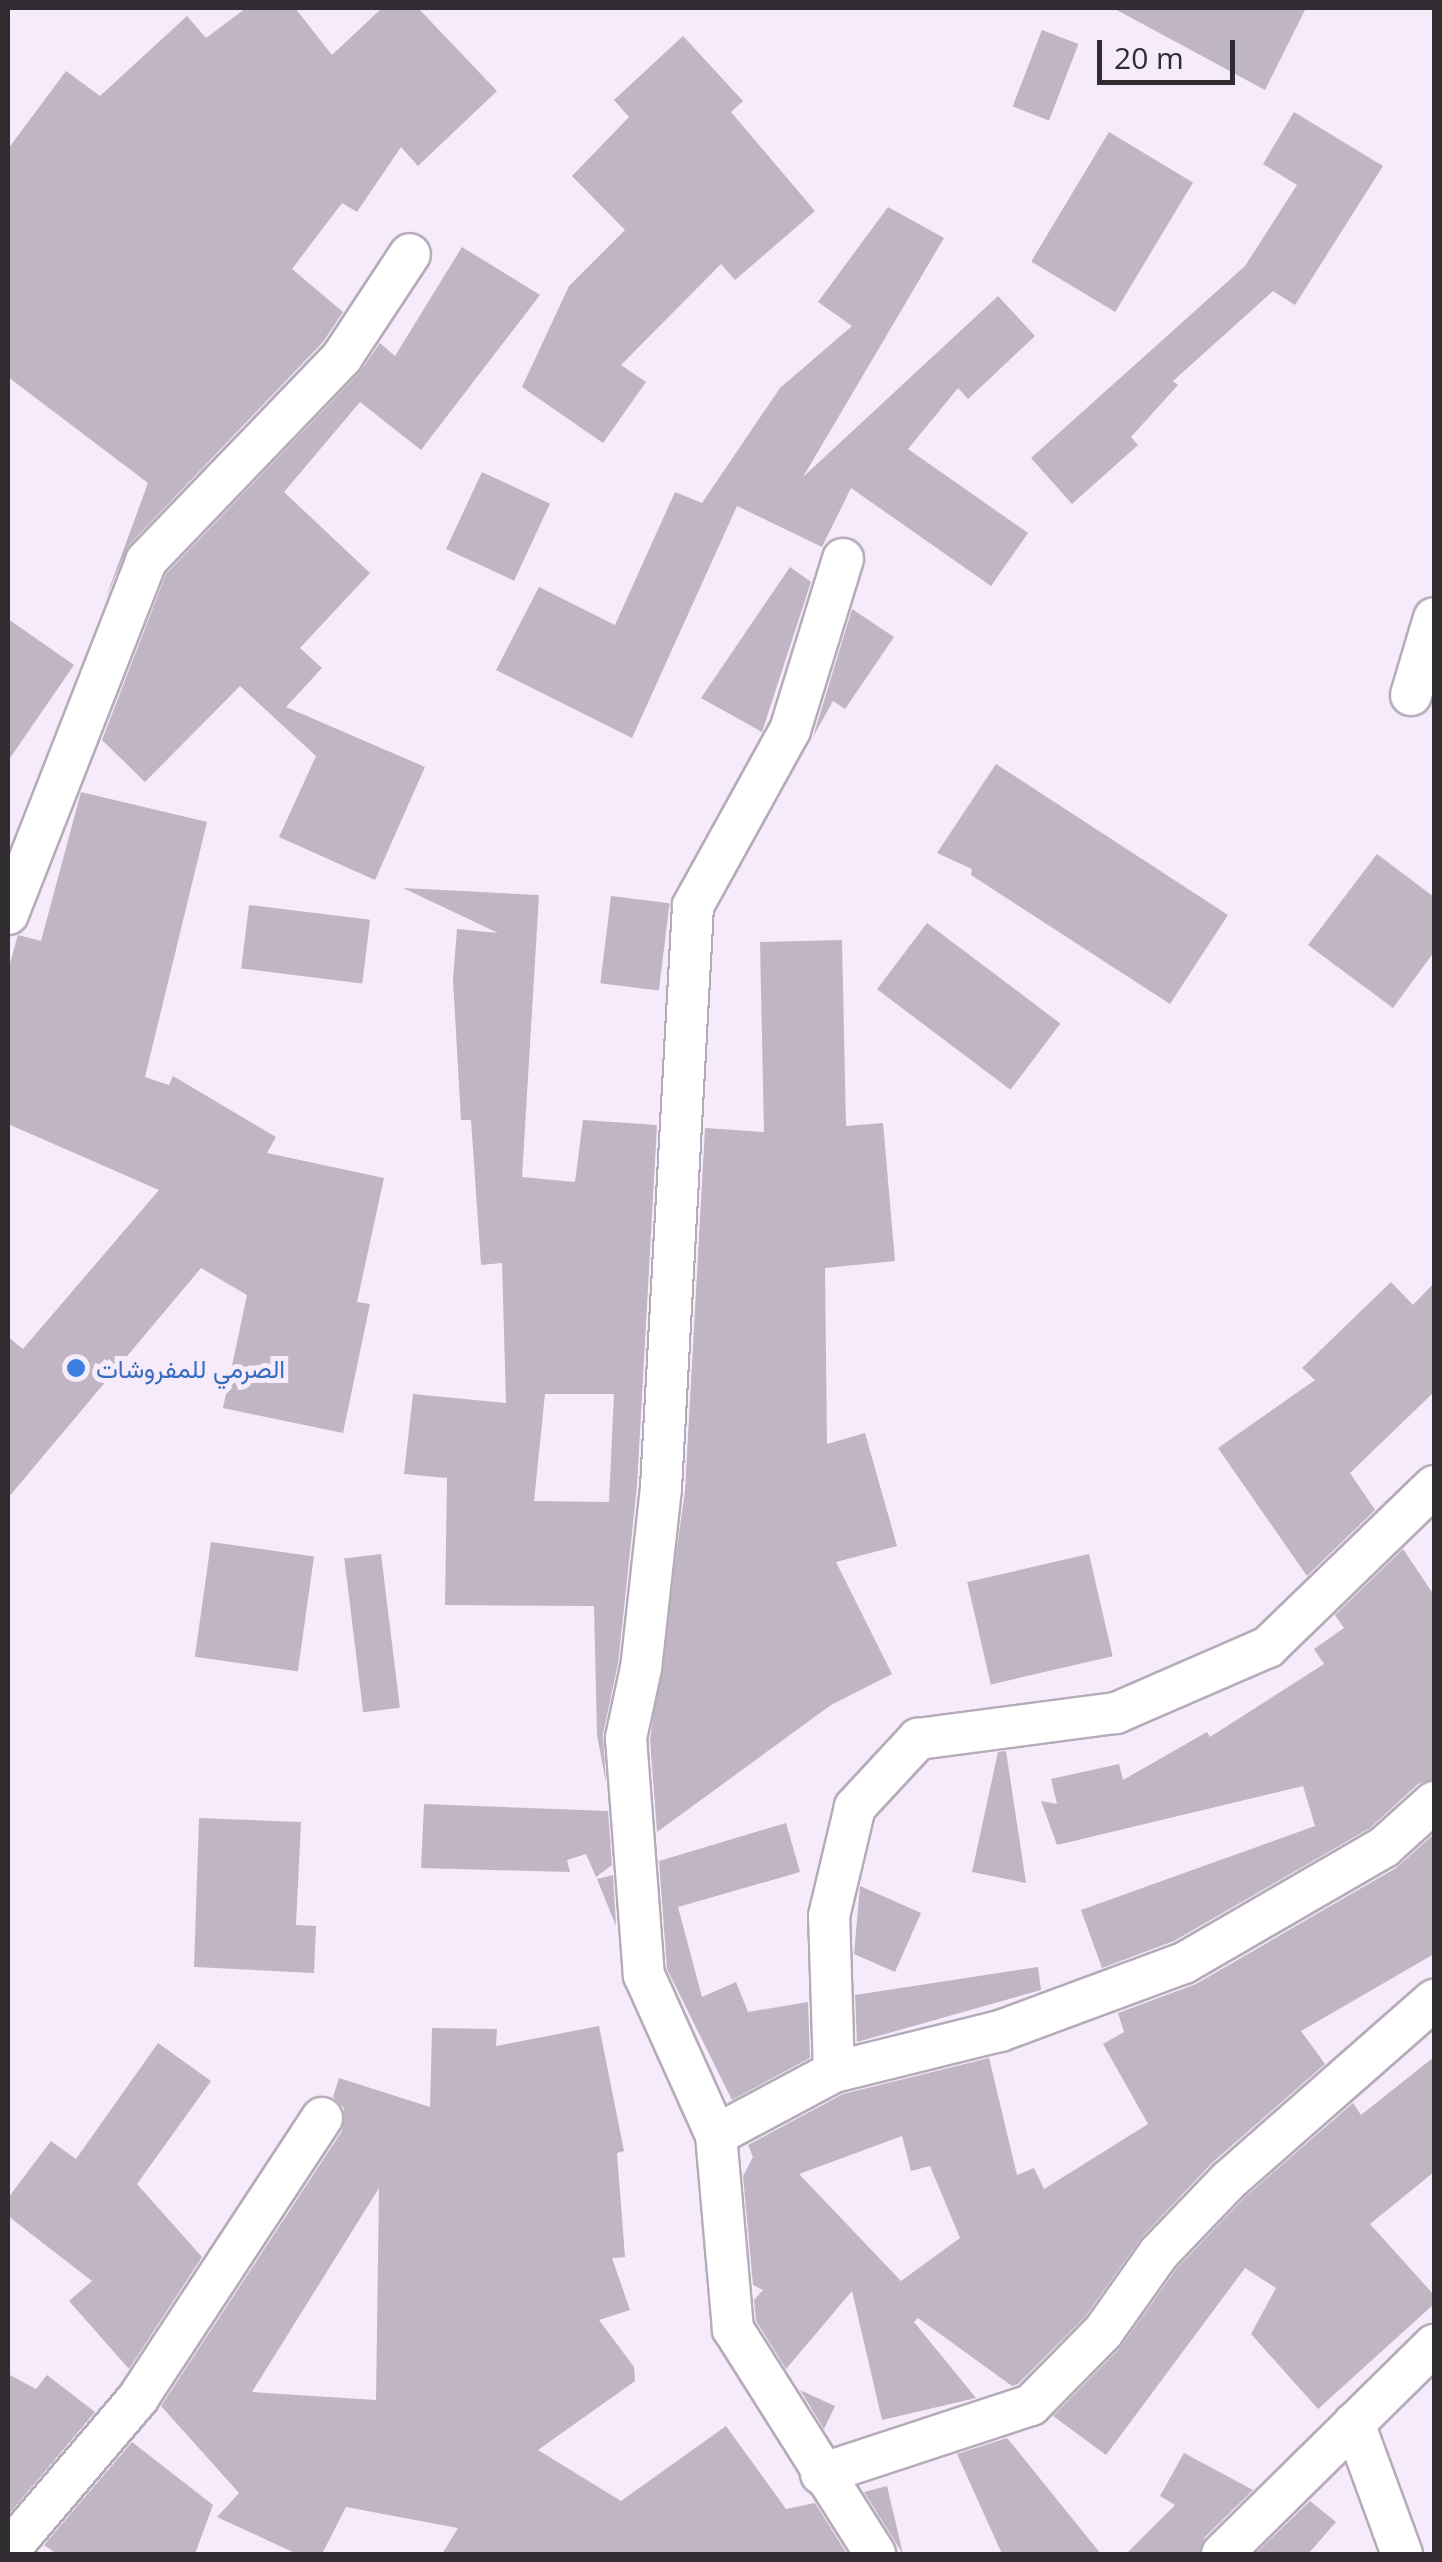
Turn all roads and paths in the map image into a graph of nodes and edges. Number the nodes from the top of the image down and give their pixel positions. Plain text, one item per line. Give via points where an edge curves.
1 (410, 254) dead end
2 (843, 559) dead end
3 (1434, 618) edge
4 (1411, 695) dead end
5 (8, 914) edge
6 (1434, 1486) edge
7 (1434, 1802) edge
8 (1434, 2000) edge
9 (834, 2072) junction
10 (322, 2118) dead end
11 (716, 2136) junction
12 (1434, 2344) edge
13 (1354, 2424) junction
14 (821, 2474) junction
15 (13, 2546) edge
16 (875, 2554) edge
17 (1222, 2554) edge
18 (1402, 2554) edge

1 - 5 street via 342,357 146,561
2 - 11 street via 790,730 693,906 661,1488 641,1668 626,1738 644,1976
3 - 4 street
6 - 9 street via 1268,1646 1116,1713 918,1739 854,1807 828,1916
7 - 9 street via 1384,1847 1184,1963 1000,2030
8 - 14 street via 1229,2180 1158,2254 1103,2332 1031,2405
9 - 11 street
10 - 15 street via 138,2398
11 - 14 street via 733,2329
12 - 13 street
13 - 17 street
13 - 18 street
14 - 16 street

